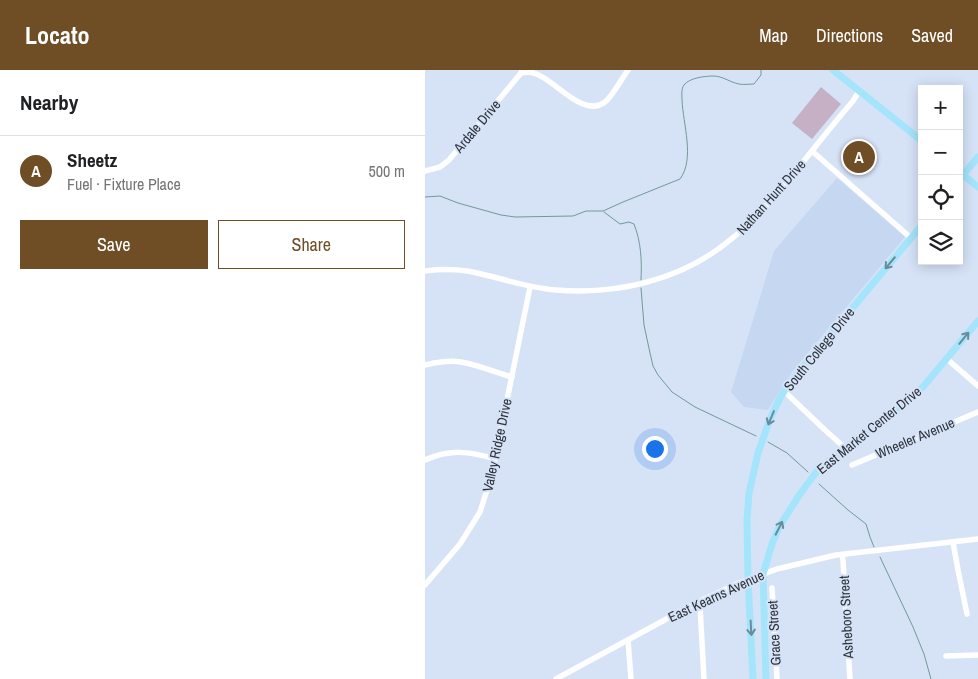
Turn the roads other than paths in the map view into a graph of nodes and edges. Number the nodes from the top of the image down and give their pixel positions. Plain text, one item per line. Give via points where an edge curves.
1 (627, 70) edge
2 (833, 70) edge
3 (522, 72) edge
4 (859, 91) junction
5 (918, 138) edge
6 (811, 151) junction
7 (978, 157) edge
8 (425, 171) edge
9 (963, 172) edge
10 (963, 177) edge
11 (978, 188) edge
12 (918, 230) edge
13 (911, 238) junction
14 (425, 270) edge
15 (530, 287) junction
16 (978, 321) edge
17 (947, 359) junction
18 (425, 365) edge
19 (512, 377) junction
20 (978, 386) edge
21 (784, 391) junction
22 (978, 412) edge
23 (845, 448) junction
24 (495, 459) junction
25 (425, 460) edge
26 (852, 465) dead end
27 (978, 539) edge
28 (953, 542) junction
29 (842, 555) junction
30 (763, 574) junction
31 (748, 580) junction
32 (425, 585) edge
33 (772, 588) dead end
34 (699, 602) junction
35 (967, 614) dead end
36 (628, 640) junction
37 (978, 655) edge
38 (946, 656) dead end
39 (557, 679) edge
40 (631, 679) edge
41 (704, 679) edge
42 (753, 679) edge
43 (765, 679) edge
44 (777, 679) edge
45 (849, 679) edge

1 - 3 street via 608,99 594,107 583,105 540,76
2 - 4 main road
3 - 8 street, Ardale Drive via 449,160 440,167
4 - 5 main road
4 - 6 street, Nathan Hunt Drive
6 - 13 street
6 - 15 street, Nathan Hunt Drive via 761,212 737,235 680,271 653,281 614,288 569,291
7 - 9 main road
10 - 11 main road
12 - 13 main road, South College Drive
13 -> 21 main road, South College Drive
14 - 15 street, Nathan Hunt Drive via 468,271
15 - 19 street, Valley Ridge Drive
17 -> 16 main road, East Market Center Drive
17 - 20 street
17 - 23 main road, East Market Center Drive via 923,387
18 - 19 street via 461,362
19 - 24 street, Valley Ridge Drive
21 - 23 street
21 -> 31 main road, South College Drive via 760,446 749,493
22 - 26 street, Wheeler Avenue
30 -> 23 main road, East Market Center Drive via 779,527 799,494 817,471
24 - 25 street via 461,452
24 - 32 street, Valley Ridge Drive via 489,488 471,529
27 - 28 street, East Kearns Avenue
28 - 29 street, East Kearns Avenue
28 - 35 street
29 - 30 street, East Kearns Avenue
29 - 45 street, Asheboro Street
30 - 31 street, East Kearns Avenue
30 - 43 main road, East Market Center Drive
31 - 34 street, East Kearns Avenue
31 -> 42 main road, South College Drive
33 - 44 street, Grace Street
34 - 36 street, East Kearns Avenue
34 - 41 street
36 - 39 street, East Kearns Avenue
36 - 40 street
37 - 38 street

